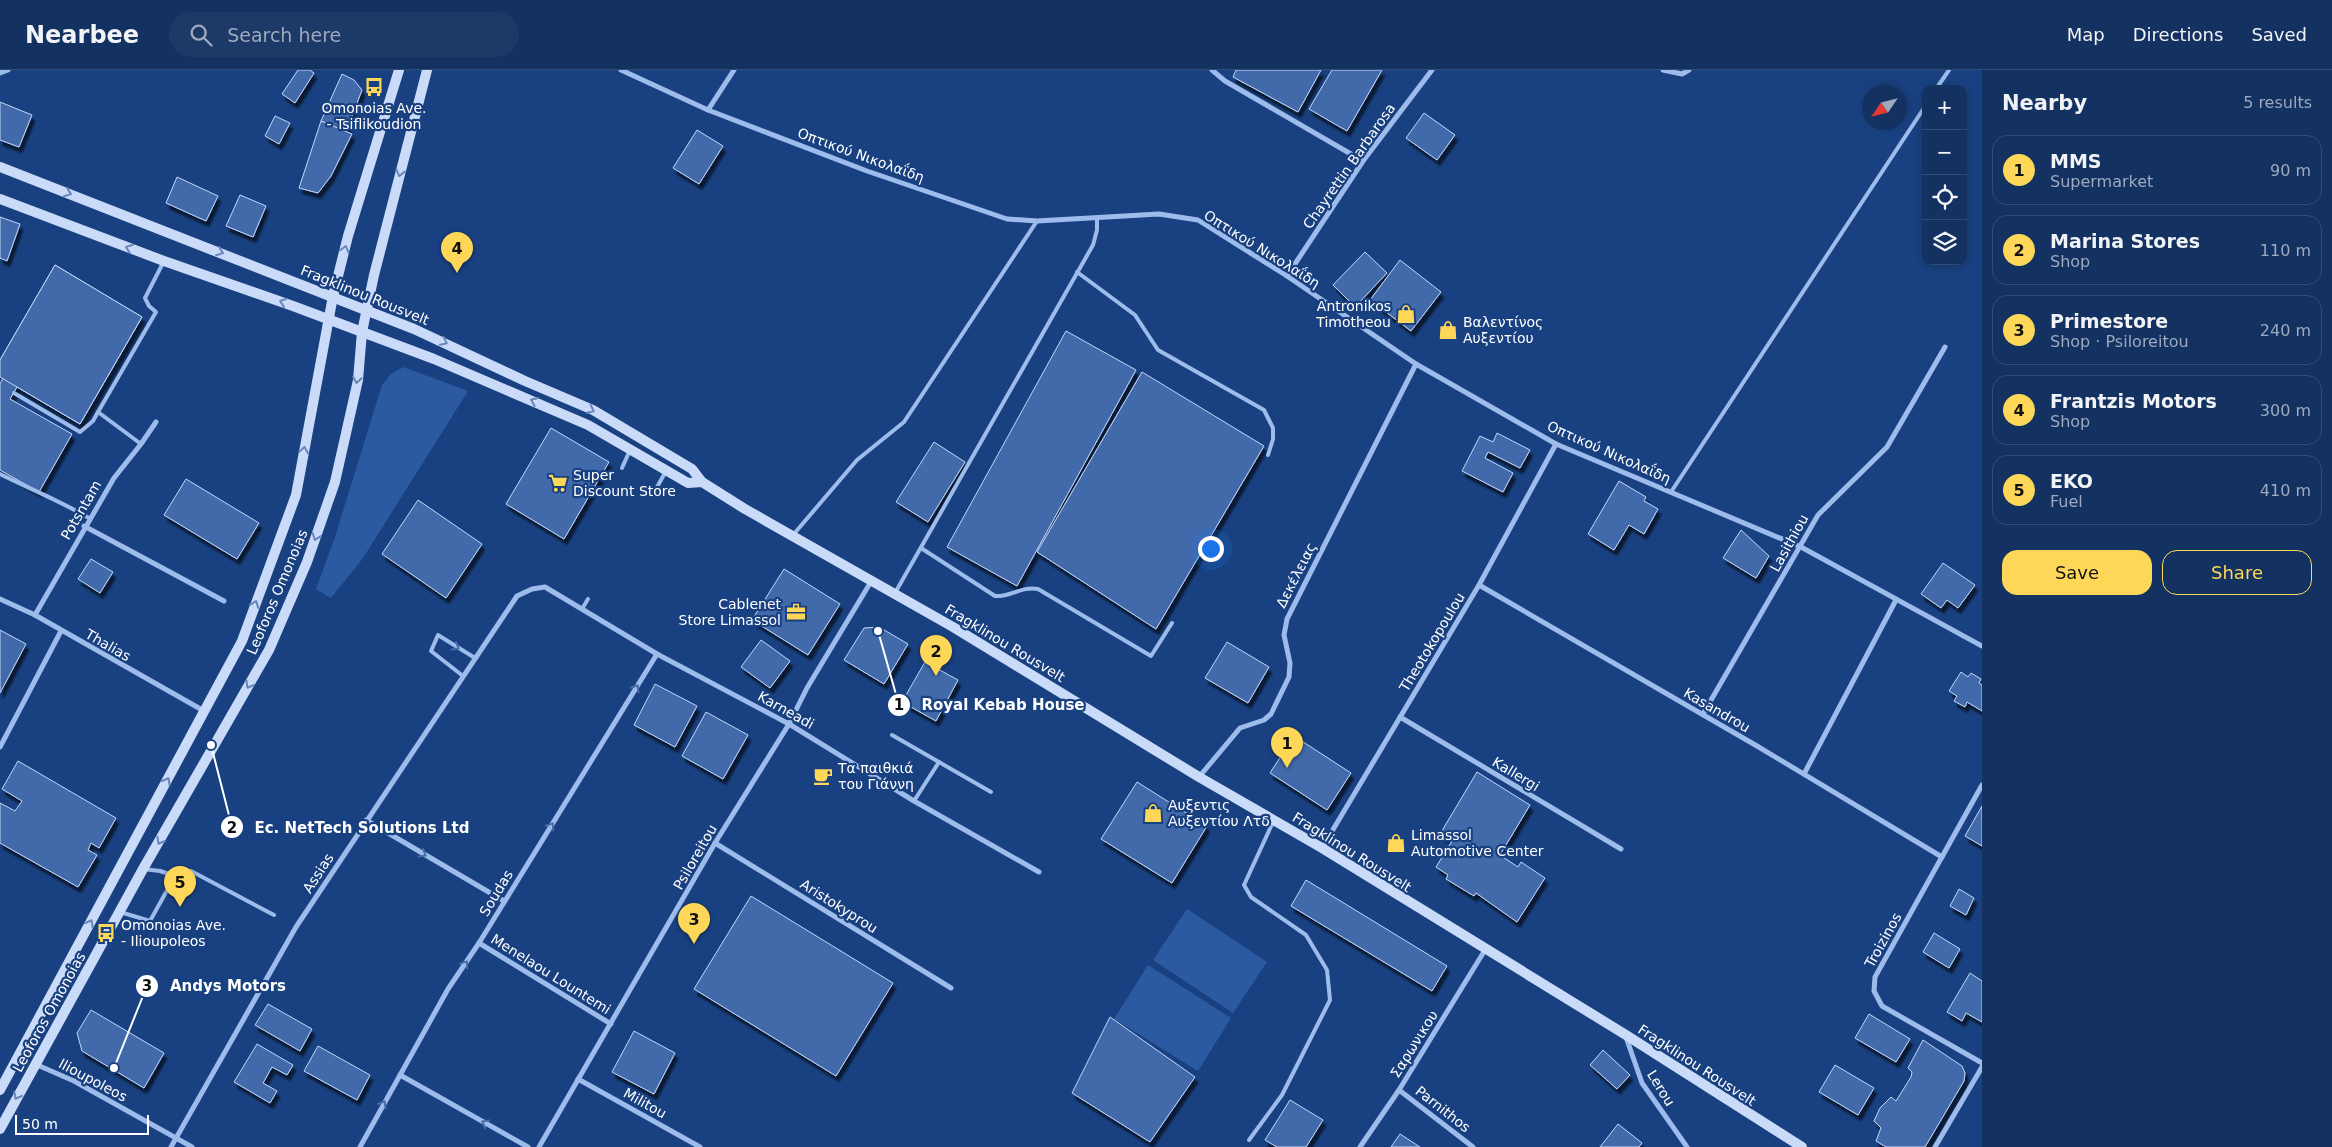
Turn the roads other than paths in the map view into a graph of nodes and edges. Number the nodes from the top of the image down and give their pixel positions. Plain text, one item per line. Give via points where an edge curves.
1 (8, 70) edge
2 (399, 70) edge
3 (427, 70) edge
4 (621, 70) edge
5 (734, 70) edge
6 (1212, 70) edge
7 (1432, 70) edge
8 (1663, 70) edge
9 (1689, 70) edge
10 (1949, 70) edge
11 (0, 73) edge
12 (1939, 85) edge
13 (708, 110) junction
14 (1922, 111) edge
15 (1363, 161) junction
16 (0, 167) edge
17 (0, 199) edge
18 (1097, 218) junction
19 (1037, 221) junction
20 (164, 261) junction
21 (1077, 272) junction
22 (1287, 276) junction
23 (333, 296) junction
24 (367, 310) junction
25 (328, 319) junction
26 (362, 332) junction
27 (1945, 347) dead end
28 (1416, 364) junction
29 (14, 393) dead end
30 (98, 412) junction
31 (156, 422) dead end
32 (141, 444) junction
33 (1556, 444) junction
34 (630, 449) junction
35 (1268, 455) dead end
36 (622, 468) dead end
37 (666, 471) junction
38 (0, 474) edge
39 (702, 482) junction
40 (656, 489) dead end
41 (1671, 492) junction
42 (89, 518) junction
43 (84, 526) junction
44 (792, 536) junction
45 (1801, 547) junction
46 (921, 548) junction
47 (872, 579) junction
48 (1479, 585) junction
49 (895, 593) junction
50 (517, 596) joint
51 (0, 599) edge
52 (588, 599) dead end
53 (1896, 600) junction
54 (224, 601) dead end
55 (582, 610) junction
56 (35, 616) junction
57 (1172, 623) dead end
58 (61, 631) junction
59 (1982, 646) edge
60 (657, 654) junction
61 (475, 658) junction
62 (463, 676) junction
63 (204, 711) junction
64 (1703, 714) junction
65 (1400, 717) junction
66 (789, 724) junction
67 (892, 735) dead end
68 (0, 746) edge
69 (939, 762) junction
70 (1804, 774) junction
71 (1199, 777) junction
72 (1982, 785) edge
73 (991, 792) dead end
74 (914, 801) junction
75 (366, 820) junction
76 (1274, 820) junction
77 (715, 843) junction
78 (1322, 848) junction
79 (1620, 849) dead end
80 (1942, 857) junction
81 (143, 870) junction
82 (1039, 872) dead end
83 (175, 876) junction
84 (504, 901) junction
85 (120, 912) junction
86 (274, 915) dead end
87 (479, 942) junction
88 (1485, 950) junction
89 (951, 988) dead end
90 (611, 1024) junction
91 (1626, 1035) junction
92 (35, 1063) junction
93 (1982, 1063) edge
94 (1982, 1067) edge
95 (400, 1075) junction
96 (578, 1078) junction
97 (0, 1090) edge
98 (1399, 1090) junction
99 (0, 1129) edge
100 (175, 1138) junction
101 (1249, 1140) dead end
102 (170, 1147) edge
103 (192, 1147) edge
104 (360, 1147) edge
105 (528, 1147) edge
106 (539, 1147) edge
107 (700, 1147) edge
108 (1360, 1147) edge
109 (1473, 1147) edge
110 (1687, 1147) edge
111 (1802, 1147) edge
112 (1935, 1147) edge

1 - 11 street
23 -> 2 main road, Leoforos Omonoias
3 -> 24 main road, Leoforos Omonoias
4 - 13 street, Οπτικού Νικολαΐδη
5 - 13 street
6 - 15 street via 1225,81
7 - 15 street, Chayrettin Barbarosa
8 - 9 street via 1682,74
10 - 12 lane
13 - 19 street, Οπτικού Νικολαΐδη via 867,171 998,216
14 - 41 lane
15 - 22 street, Chayrettin Barbarosa
16 -> 23 main road, Fragklinou Rousvelt
20 -> 17 main road, Fragklinou Rousvelt
18 - 19 street, Οπτικού Νικολαΐδη
18 - 21 lane via 1093,245
18 - 22 street, Οπτικού Νικολαΐδη via 1159,214 1198,220
19 - 44 lane via 904,422 857,460
25 -> 20 main road, Fragklinou Rousvelt
20 - 30 lane via 145,298 156,312
21 - 35 lane via 1135,315 1158,350 1264,410 1273,428
21 - 46 lane
22 - 28 street, Οπτικού Νικολαΐδη
23 - 24 main road, Fragklinou Rousvelt
23 - 25 main road, Leoforos Omonoias
24 - 26 main road, Leoforos Omonoias
24 -> 39 main road, Fragklinou Rousvelt via 593,410 692,469
25 - 26 main road, Fragklinou Rousvelt
63 -> 25 main road, Leoforos Omonoias via 242,641 296,494
34 -> 26 main road, Fragklinou Rousvelt via 588,425
26 -> 81 main road, Leoforos Omonoias via 358,380 336,482 307,562 269,650
27 - 45 street, Lasithiou via 1887,447 1818,515
28 - 33 street, Οπτικού Νικολαΐδη
28 - 71 street, Δεκέλειας via 1287,619 1284,635 1290,663 1289,677 1271,714 1264,720 1240,728
29 - 30 lane via 80,432
30 - 32 lane
31 - 32 street, Potsntam
32 - 42 street, Potsntam via 114,478
33 - 41 street, Οπτικού Νικολαΐδη
33 - 48 street, Theotokopoulou
34 - 36 lane
34 - 37 main road, Fragklinou Rousvelt
37 - 39 main road, Fragklinou Rousvelt via 688,483
37 - 40 lane
38 - 42 lane
39 - 44 main road, Fragklinou Rousvelt
41 - 45 street, Οπτικού Νικολαΐδη
42 - 43 street, Potsntam
43 - 54 street
43 - 56 street, Potsntam
44 - 47 main road, Fragklinou Rousvelt
45 - 53 street, Οπτικού Νικολαΐδη
45 - 64 street, Lasithiou
46 - 49 lane
46 - 57 lane via 995,596 1003,597 1028,587 1038,589 1151,656
47 - 49 main road, Fragklinou Rousvelt
47 - 66 street, Psiloreitou
48 - 64 street, Kasandrou
48 - 65 street, Theotokopoulou
49 - 71 main road, Fragklinou Rousvelt
50 - 55 street, Karneadi via 545,587
50 - 61 street, Assias
51 - 56 street, Thalias
52 - 55 lane
53 - 59 street, Οπτικού Νικολαΐδη
53 - 70 street
55 - 60 street, Karneadi
56 - 58 street, Thalias
58 - 63 street, Thalias
58 - 68 street
60 - 66 street, Karneadi
84 -> 60 street, Soudas
61 - 62 street, Assias
62 -> 61 lane via 431,650 438,635
62 - 75 street, Assias
97 -> 63 main road, Leoforos Omonoias
64 - 70 street, Kasandrou
65 - 78 street, Theotokopoulou
65 - 79 street, Kallergi
66 - 74 street, Karneadi
66 - 77 street, Psiloreitou
67 - 69 lane
69 - 73 lane
69 - 74 lane
70 - 80 street, Kasandrou
71 - 76 main road, Fragklinou Rousvelt
72 - 80 street, Troizinos
74 - 82 street, Karneadi
75 -> 84 street
75 - 100 street, Assias via 296,927
76 - 78 main road, Fragklinou Rousvelt
76 - 101 lane via 1244,885 1251,897 1306,935 1327,970 1330,1000 1282,1095
77 - 89 street, Aristokyprou
77 - 90 street, Psiloreitou
78 - 88 main road, Fragklinou Rousvelt
80 - 93 street, Troizinos via 1875,977 1874,991 1882,1006
81 - 83 lane
81 - 85 main road, Leoforos Omonoias
83 - 85 lane via 150,921
83 - 86 lane via 191,871
84 - 87 street, Soudas
85 - 92 main road, Leoforos Omonoias
87 - 90 street, Menelaou Lountemi
95 -> 87 street, Soudas via 448,989
88 - 91 main road, Fragklinou Rousvelt
88 - 98 street, Σαρωνικου
90 - 96 street, Psiloreitou
91 - 110 street, Lerou via 1642,1083
91 - 111 main road, Fragklinou Rousvelt
92 -> 99 main road, Leoforos Omonoias
92 - 100 street, Ilioupoleos via 74,1081
94 - 112 street
104 -> 95 street, Soudas
105 -> 95 street
96 - 106 street, Psiloreitou
96 - 107 street, Militou
98 - 108 street, Σαρωνικου
98 - 109 street, Parnithos
100 - 102 street, Assias
100 - 103 street, Ilioupoleos

